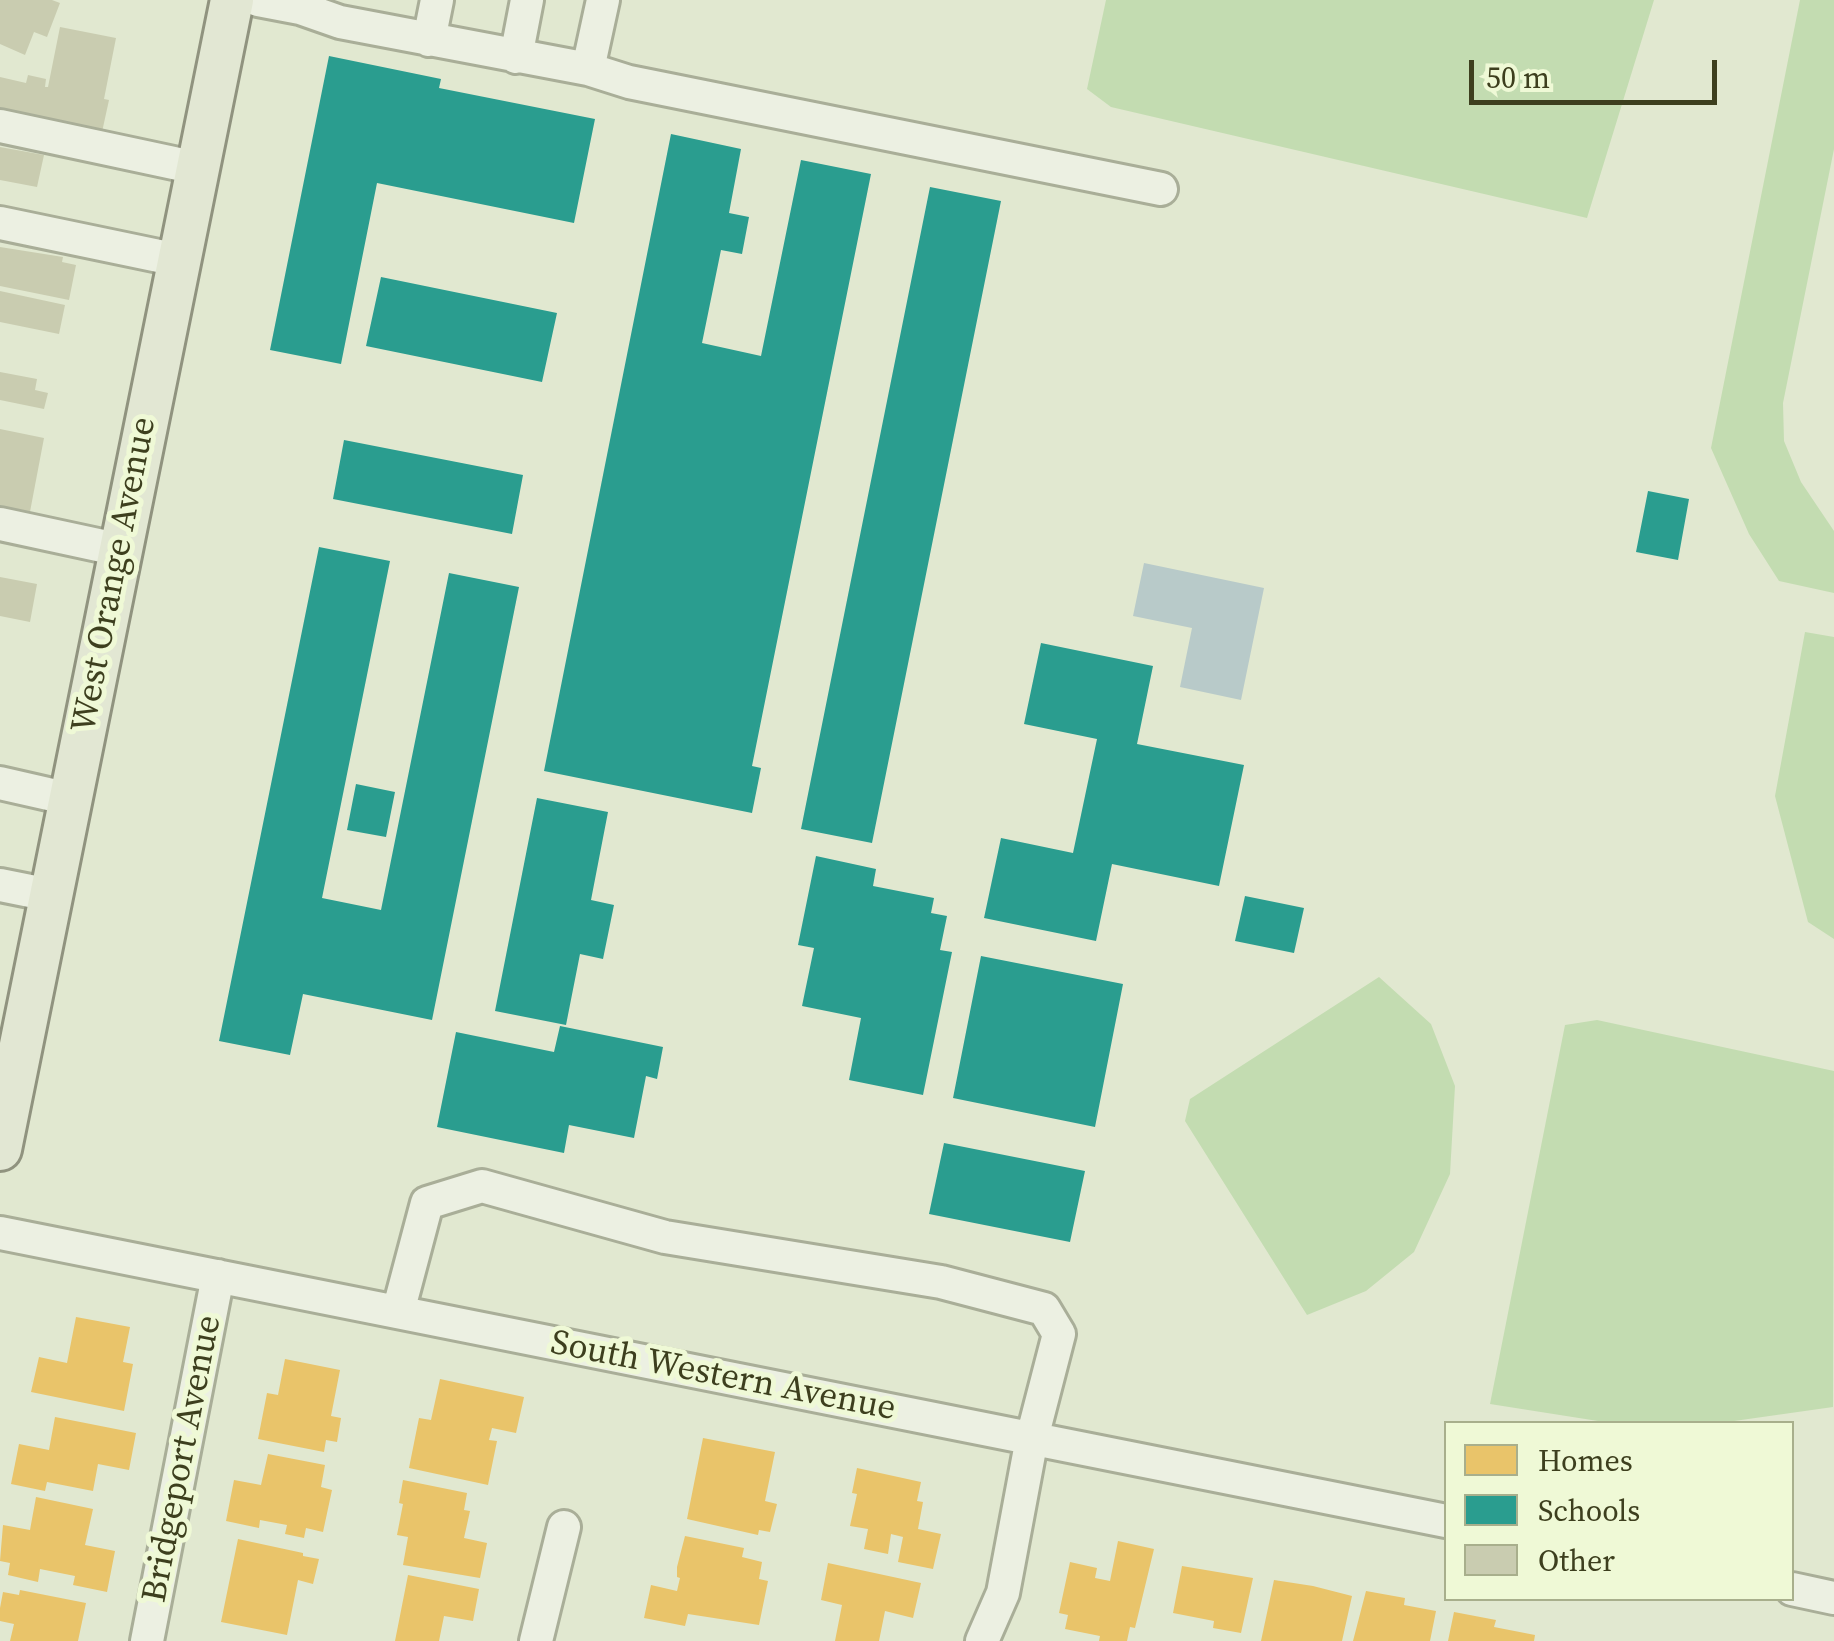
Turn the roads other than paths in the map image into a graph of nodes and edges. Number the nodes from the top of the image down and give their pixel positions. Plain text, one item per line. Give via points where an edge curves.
1 (232, 0) edge
2 (258, 0) edge
3 (437, 0) edge
4 (527, 0) edge
5 (603, 0) edge
6 (342, 11) edge
7 (429, 40) junction
8 (516, 57) junction
9 (588, 69) junction
10 (0, 126) edge
11 (197, 168) junction
12 (1161, 189) dead end
13 (0, 223) edge
14 (178, 260) junction
15 (0, 524) edge
16 (121, 550) junction
17 (0, 783) edge
18 (70, 799) junction
19 (0, 885) edge
20 (50, 895) junction
21 (0, 1150) edge
22 (0, 1233) edge
23 (218, 1276) junction
24 (398, 1312) junction
25 (1032, 1438) junction
26 (1444, 1520) edge
27 (564, 1528) dead end
28 (1794, 1590) edge
29 (1834, 1598) edge
30 (147, 1641) edge
31 (536, 1641) edge
32 (982, 1641) edge

1 - 11 main road, West Orange Avenue
2 - 6 street
3 - 7 street
4 - 8 street
5 - 9 street
6 - 7 street
7 - 8 street
8 - 9 street
9 - 12 street
10 - 11 street
11 - 14 main road, West Orange Avenue
13 - 14 street
14 - 16 main road, West Orange Avenue
15 - 16 street
16 - 18 main road, West Orange Avenue
17 - 18 street
18 - 20 main road, West Orange Avenue
19 - 20 street
20 - 21 main road, West Orange Avenue
22 - 23 street, South Western Avenue
23 - 24 street, South Western Avenue
23 - 30 street, Bridgeport Avenue
24 - 25 street, South Western Avenue
24 - 25 street via 427,1203 482,1186 665,1237 941,1282 1044,1309 1058,1334
25 - 26 street, South Western Avenue
25 - 32 street via 1003,1593
27 - 31 street
28 - 29 street

